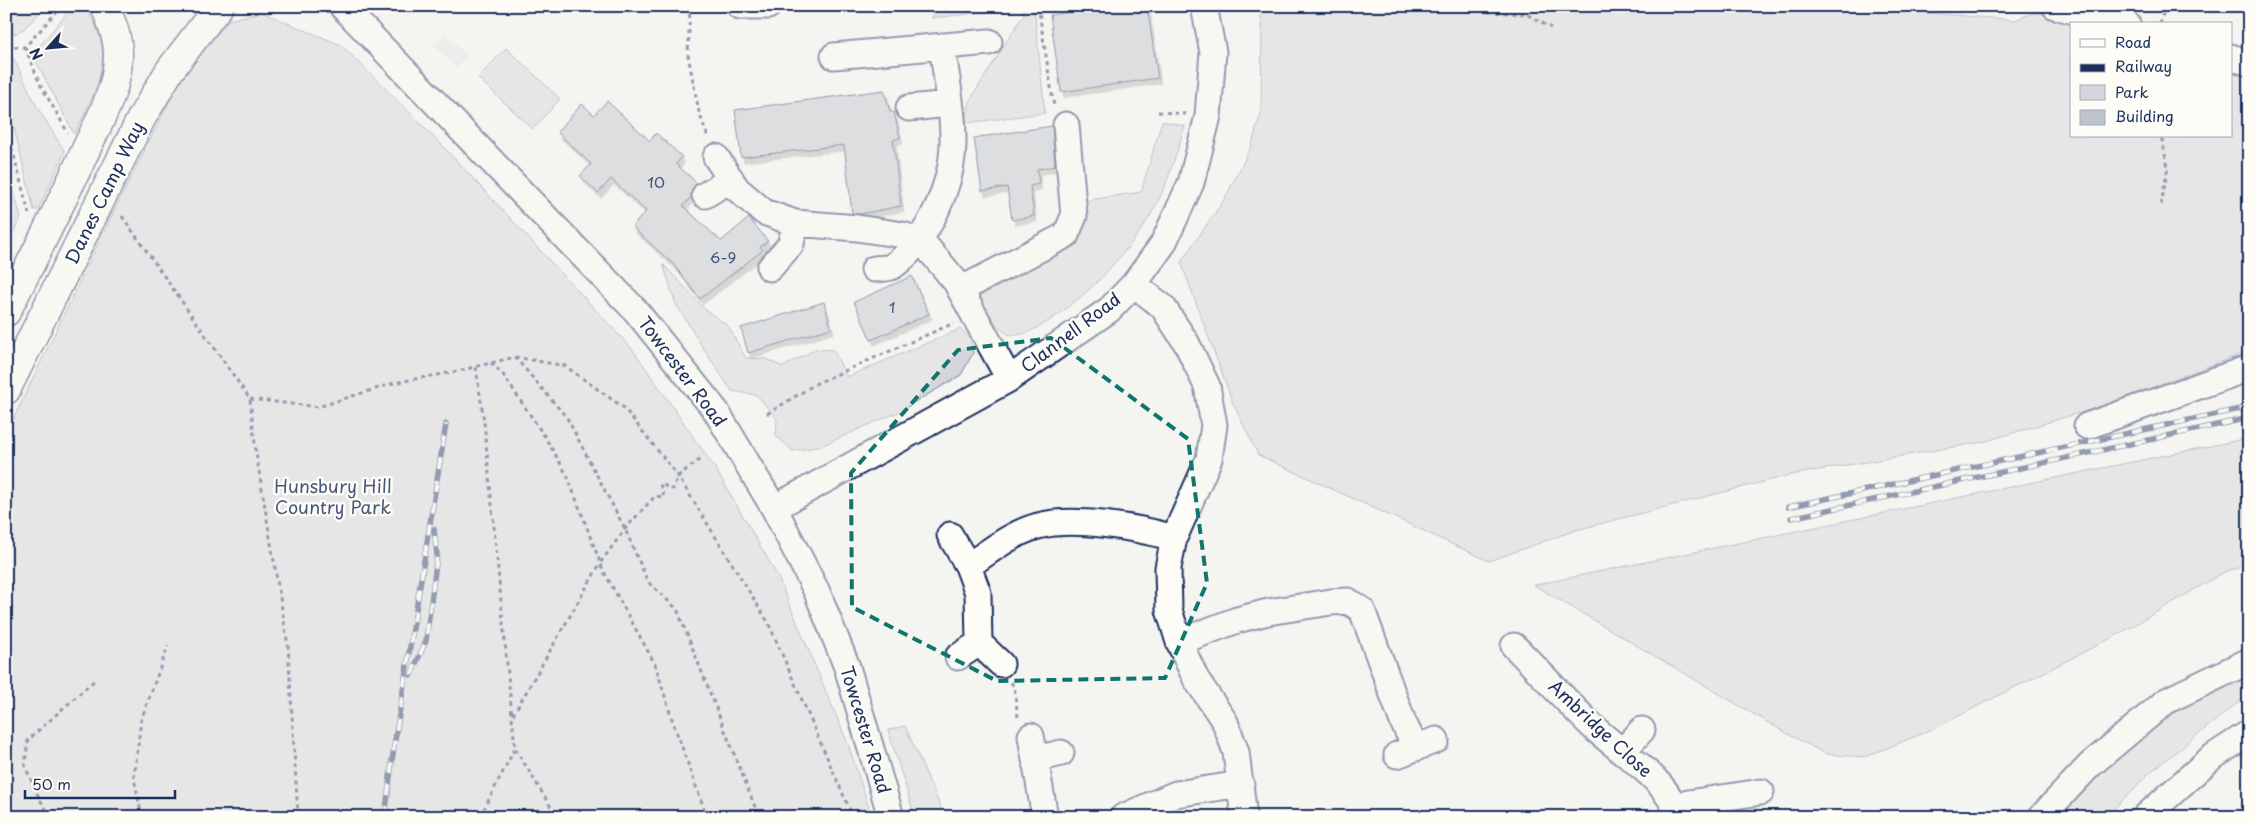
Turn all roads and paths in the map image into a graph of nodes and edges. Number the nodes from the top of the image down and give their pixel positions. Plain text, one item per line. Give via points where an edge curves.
1 (62, 6) edge
2 (105, 6) edge
3 (219, 6) edge
4 (690, 6) edge
5 (740, 6) edge
6 (768, 6) edge
7 (1038, 6) edge
8 (1204, 6) edge
9 (1392, 6) edge
10 (2055, 6) edge
11 (2165, 6) edge
12 (340, 8) edge
13 (2119, 22) edge
14 (2161, 22) edge
15 (1551, 28) dead end
16 (989, 42) dead end
17 (6, 46) edge
18 (942, 46) junction
19 (25, 48) junction
20 (834, 56) dead end
21 (2232, 57) edge
22 (2249, 63) edge
23 (949, 104) junction
24 (910, 108) dead end
25 (1158, 112) dead end
26 (1208, 116) junction
27 (6, 125) edge
28 (1066, 125) joint
29 (70, 138) dead end
30 (2161, 138) edge
31 (716, 157) joint
32 (731, 179) junction
33 (705, 195) dead end
34 (2161, 205) dead end
35 (122, 216) dead end
36 (25, 223) dead end
37 (795, 223) junction
38 (918, 242) junction
39 (770, 268) dead end
40 (874, 269) dead end
41 (1134, 284) junction
42 (960, 290) junction
43 (6, 312) edge
44 (973, 314) junction
45 (516, 356) junction
46 (491, 363) junction
47 (476, 366) junction
48 (2249, 368) edge
49 (1010, 379) junction
50 (6, 390) edge
51 (250, 399) junction
52 (767, 414) dead end
53 (2087, 426) dead end
54 (702, 458) dead end
55 (678, 476) junction
56 (774, 508) junction
57 (625, 529) junction
58 (950, 535) dead end
59 (1174, 538) junction
60 (601, 562) junction
61 (968, 566) junction
62 (1179, 642) junction
63 (979, 644) junction
64 (168, 646) dead end
65 (1514, 646) dead end
66 (958, 657) dead end
67 (2249, 661) edge
68 (1001, 664) joint
69 (97, 678) dead end
70 (512, 716) junction
71 (1642, 730) dead end
72 (2249, 733) edge
73 (1034, 747) junction
74 (515, 748) junction
75 (1417, 748) dead end
76 (1622, 752) junction
77 (1061, 753) dead end
78 (1240, 784) junction
79 (1761, 792) dead end
80 (1676, 811) edge
81 (298, 814) edge
82 (51, 817) edge
83 (142, 817) edge
84 (280, 817) edge
85 (480, 817) edge
86 (558, 817) edge
87 (707, 817) edge
88 (759, 817) edge
89 (853, 817) edge
90 (891, 817) edge
91 (1045, 817) edge
92 (1123, 817) edge
93 (1244, 817) edge
94 (2041, 817) edge
95 (2145, 817) edge

1 - 19 path
2 - 43 highway, Danes Camp Way via 114,29 118,54 116,73 105,108
3 - 50 highway, Danes Camp Way via 170,70 142,117
4 - 31 path via 688,55 699,112
5 - 6 street
7 - 28 path via 1056,116
8 - 26 street, Clannell Road via 1213,52
9 - 15 path via 1526,14
10 - 13 street
11 - 14 path
12 - 56 street, Towcester Road via 636,311 716,411
16 - 18 street
17 - 19 path
18 - 20 street
18 - 23 street
19 - 29 path via 40,84
21 - 22 street
23 - 24 street
23 - 38 street via 953,138 947,182 934,216
25 - 26 path
26 - 41 street, Clannell Road via 1191,182 1163,244
27 - 36 path via 29,214
28 - 42 street via 1074,216 1066,235
30 - 34 path via 2168,167
31 - 32 street
32 - 33 street
32 - 37 street via 737,189 764,212
35 - 51 path
37 - 38 street via 903,235
37 - 39 street via 790,244
38 - 40 street via 892,267
38 - 42 street via 925,245
41 - 49 street, Clannell Road via 1109,310
41 - 59 street via 1163,307 1187,344 1206,386 1214,424 1209,459
42 - 44 street
44 - 49 street
44 - 52 path via 817,383
45 - 46 path
45 - 55 path via 565,366 624,408
45 - 57 path via 567,418
46 - 47 path
46 - 60 path via 502,373 567,475
47 - 51 path via 394,383 318,407
47 - 70 path
48 - 53 street
49 - 56 street, Clannell Road
51 - 81 path via 288,646
54 - 55 path
55 - 57 path via 673,489 660,484 664,497 655,496
55 - 89 path via 768,622
56 - 90 street, Towcester Road via 817,592 847,666
57 - 60 path
57 - 88 path via 648,582 677,608
58 - 61 street
59 - 61 street via 1136,528 1073,523 1038,526 1005,541
59 - 62 street via 1168,568 1169,610
60 - 70 path
60 - 87 path via 614,593 655,664 672,722
61 - 63 street via 978,593
62 - 75 street via 1237,620 1331,602 1346,591 1362,610 1403,722
62 - 78 street via 1196,679 1225,722 1236,752
63 - 66 street
63 - 68 street
64 - 83 path via 141,720 134,778
65 - 76 street, Ambridge Close
67 - 94 street via 2166,701 2090,765
68 - 73 path via 1014,687 1019,721
69 - 82 path via 28,740 25,766 38,798
70 - 74 path
71 - 76 street
72 - 95 street via 2211,758
73 - 77 street
73 - 91 street
74 - 85 path
74 - 86 path
76 - 80 street, Ambridge Close via 1662,786
78 - 92 street via 1176,794
78 - 93 street
79 - 80 street
81 - 84 path

